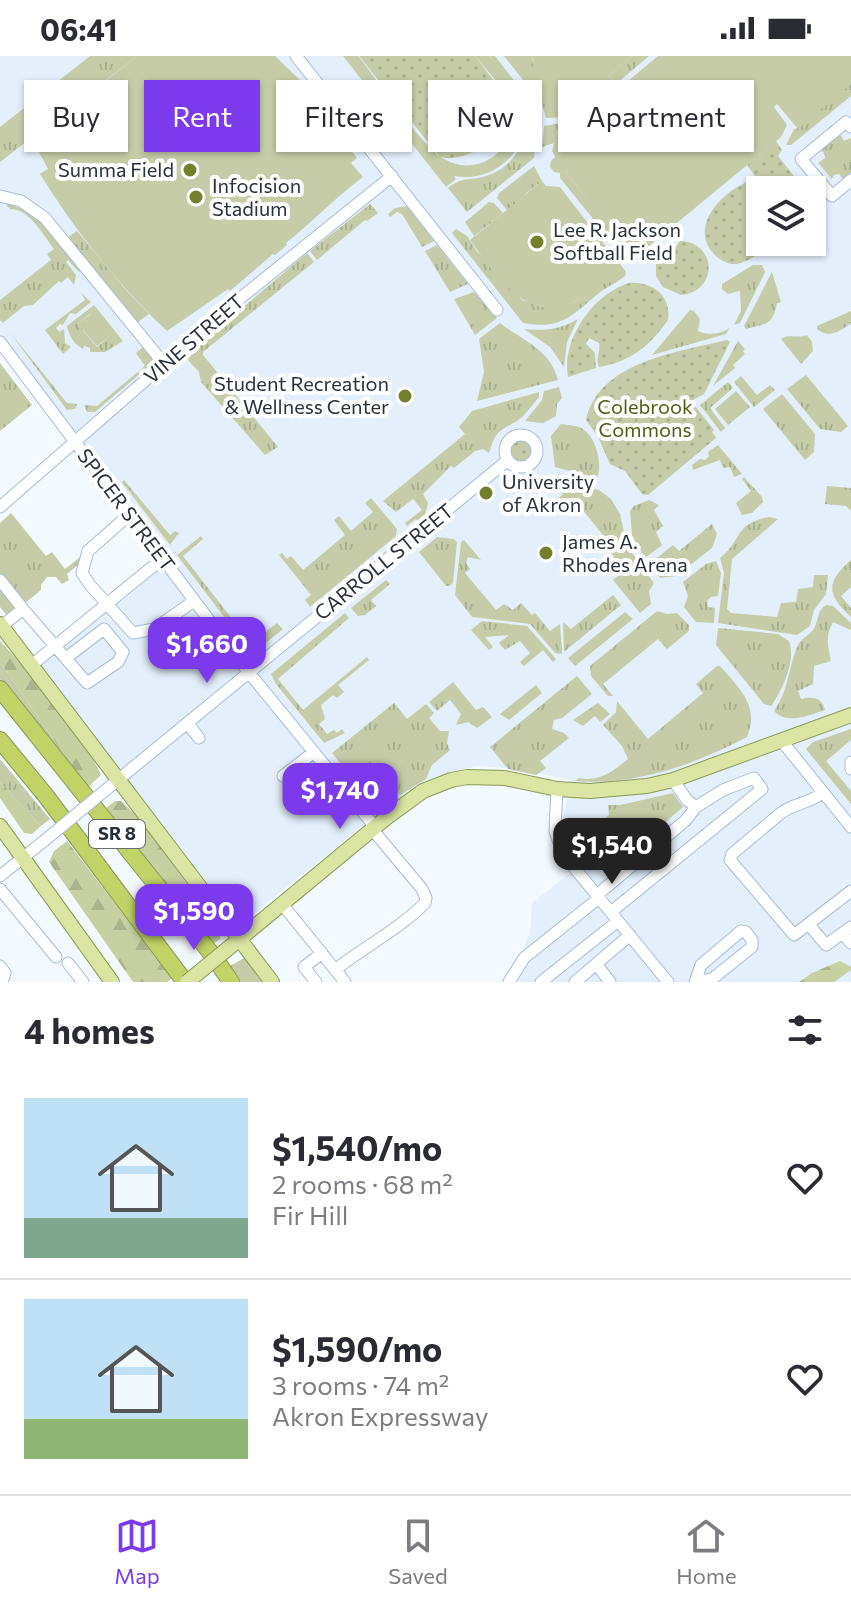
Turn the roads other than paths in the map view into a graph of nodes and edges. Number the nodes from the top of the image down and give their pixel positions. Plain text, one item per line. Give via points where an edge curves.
1 (296, 56) edge
2 (851, 127) edge
3 (392, 176) junction
4 (851, 180) edge
5 (2, 191) edge
6 (497, 310) dead end
7 (0, 342) edge
8 (165, 365) junction
9 (76, 442) junction
10 (508, 460) dead end
11 (0, 507) edge
12 (129, 515) junction
13 (162, 559) junction
14 (0, 580) edge
15 (194, 601) junction
16 (106, 604) junction
17 (23, 609) junction
18 (1, 625) edge
19 (56, 645) junction
20 (71, 654) junction
21 (33, 664) junction
22 (249, 673) junction
23 (0, 689) edge
24 (851, 715) edge
25 (188, 724) junction
26 (199, 738) dead end
27 (0, 740) edge
28 (781, 740) junction
29 (314, 752) junction
30 (851, 762) edge
31 (851, 769) edge
32 (283, 776) dead end
33 (119, 779) junction
34 (673, 780) junction
35 (557, 789) junction
36 (823, 793) junction
37 (696, 807) junction
38 (0, 826) edge
39 (851, 827) edge
40 (373, 828) junction
41 (24, 857) junction
42 (0, 876) edge
43 (611, 883) junction
44 (0, 889) edge
45 (851, 891) edge
46 (598, 897) junction
47 (626, 901) junction
48 (282, 904) junction
49 (615, 917) junction
50 (809, 925) junction
51 (630, 935) junction
52 (848, 935) edge
53 (239, 940) junction
54 (322, 953) junction
55 (56, 957) dead end
56 (68, 963) dead end
57 (597, 965) junction
58 (0, 966) edge
59 (335, 970) junction
60 (2, 982) edge
61 (83, 982) edge
62 (112, 982) edge
63 (186, 982) edge
64 (231, 982) edge
65 (272, 982) edge
66 (316, 982) edge
67 (345, 982) edge
68 (509, 982) edge
69 (541, 982) edge
70 (575, 982) edge
71 (610, 982) edge
72 (668, 982) edge
73 (694, 982) edge

1 - 3 street
2 - 4 street via 846,122 801,159 832,196
3 - 6 street
3 - 8 street, VINE STREET
5 - 8 street via 45,218
7 - 9 street, SPICER STREET
8 - 9 street, VINE STREET
9 - 11 street, VINE STREET
9 - 12 street, SPICER STREET
10 - 22 street, CARROLL STREET
12 - 13 street, SPICER STREET
12 - 16 street via 88,551 82,573
13 - 15 street, SPICER STREET
13 - 16 street
14 - 17 street
15 - 16 street via 154,629 133,633
15 - 22 street, SPICER STREET
16 - 19 street
17 - 18 street
17 - 19 street
18 - 21 main road
19 - 20 street
19 - 21 street
20 - 20 street via 87,683 118,662 123,652 104,629
21 - 33 main road
22 - 25 street, CARROLL STREET
22 - 29 street, SPICER STREET
23 - 64 highway, SR 8
24 - 28 main road
25 - 26 street
25 - 33 street, CARROLL STREET
27 - 63 highway, SR 8
28 - 34 main road
28 - 36 street
29 - 32 street
29 - 40 street, SPICER STREET
30 - 31 street
33 - 41 street, CARROLL STREET, bridge
33 - 53 main road
34 - 35 main road via 618,791
34 - 37 street
35 - 40 main road via 485,776 451,780 423,791
35 - 46 street via 560,847
36 - 39 street
36 - 50 street via 788,808 730,857 792,934
37 - 43 street
37 - 47 street via 754,778 762,787
38 - 41 main road
40 - 48 main road
40 - 59 street, SPICER STREET via 422,889 425,903
41 - 42 street, CARROLL STREET
41 - 62 main road
43 - 46 street
43 - 47 street
44 - 55 street
45 - 50 street
46 - 49 street
46 - 68 street via 522,961
47 - 49 street
48 - 53 main road
48 - 54 street
49 - 51 street
49 - 69 street
50 - 52 street via 826,945
51 - 57 street
51 - 72 street
53 - 63 main road, bridge
53 - 65 main road
54 - 59 street
54 - 66 street via 304,967
56 - 61 street
57 - 70 street
57 - 71 street
58 - 60 street via 5,973
59 - 67 street
73 - 73 street via 712,979 750,949 753,942 746,932 701,965

